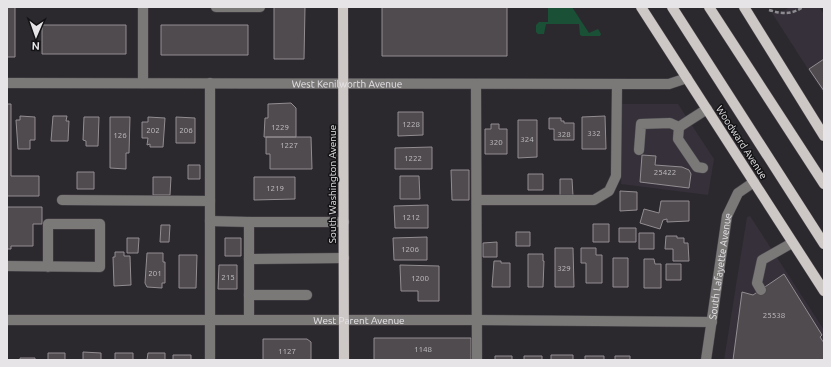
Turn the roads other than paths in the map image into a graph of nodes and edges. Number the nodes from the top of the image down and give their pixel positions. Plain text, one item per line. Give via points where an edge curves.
1 (143, 7) edge
2 (216, 7) edge
3 (343, 7) edge
4 (641, 7) edge
5 (672, 7) edge
6 (709, 7) edge
7 (744, 7) edge
8 (260, 8) edge
9 (687, 78) junction
10 (7, 83) edge
11 (210, 83) junction
12 (143, 84) junction
13 (343, 84) junction
14 (476, 85) junction
15 (617, 85) junction
16 (707, 110) junction
17 (678, 127) junction
18 (824, 136) edge
19 (639, 150) dead end
20 (703, 168) dead end
21 (754, 182) junction
22 (824, 184) edge
23 (62, 200) dead end
24 (477, 200) junction
25 (210, 201) junction
26 (210, 222) junction
27 (249, 222) junction
28 (344, 222) junction
29 (792, 243) junction
30 (824, 244) edge
31 (344, 258) junction
32 (249, 259) junction
33 (7, 266) edge
34 (48, 267) junction
35 (761, 290) dead end
36 (824, 291) edge
37 (248, 295) junction
38 (307, 295) dead end
39 (7, 320) edge
40 (209, 320) junction
41 (249, 320) junction
42 (477, 320) junction
43 (344, 321) junction
44 (712, 322) junction
45 (210, 360) edge
46 (344, 360) edge
47 (476, 360) edge
48 (706, 360) edge

1 - 12 street
2 - 8 street
3 - 13 main road, South Washington Avenue
4 - 9 main road, Woodward Avenue
5 - 30 main road, Woodward Avenue
6 - 22 main road
7 - 18 main road
9 - 15 street, West Kenilworth Avenue via 669,84
9 - 16 main road, Woodward Avenue
10 - 12 street, West Kenilworth Avenue
11 - 12 street, West Kenilworth Avenue
11 - 13 street, West Kenilworth Avenue
11 - 25 street
13 - 14 street, West Kenilworth Avenue
13 - 28 main road, South Washington Avenue
14 - 15 street, West Kenilworth Avenue
14 - 24 street
15 - 24 street via 616,176 608,192 594,200
16 - 17 street
16 - 21 main road, Woodward Avenue
17 - 19 street via 670,123 641,124
17 - 20 street via 678,139 697,167
21 - 29 main road, Woodward Avenue
21 - 44 street, South Lafayette Avenue via 738,193 727,216
23 - 25 street
24 - 42 street
25 - 26 street
26 - 27 street
26 - 40 street
27 - 28 street
27 - 32 street
28 - 31 main road, South Washington Avenue
29 - 35 street via 762,260 756,283
29 - 36 main road, Woodward Avenue
31 - 32 street
31 - 43 main road, South Washington Avenue
32 - 37 street
33 - 34 street
34 - 34 street via 100,267 100,224 48,224
37 - 38 street
37 - 41 street
39 - 40 street, West Parent Avenue
40 - 41 street, West Parent Avenue
40 - 45 street
41 - 43 street, West Parent Avenue
42 - 43 street, West Parent Avenue
42 - 44 street, West Parent Avenue
42 - 47 street
43 - 46 main road, South Washington Avenue
44 - 48 street, South Lafayette Avenue

